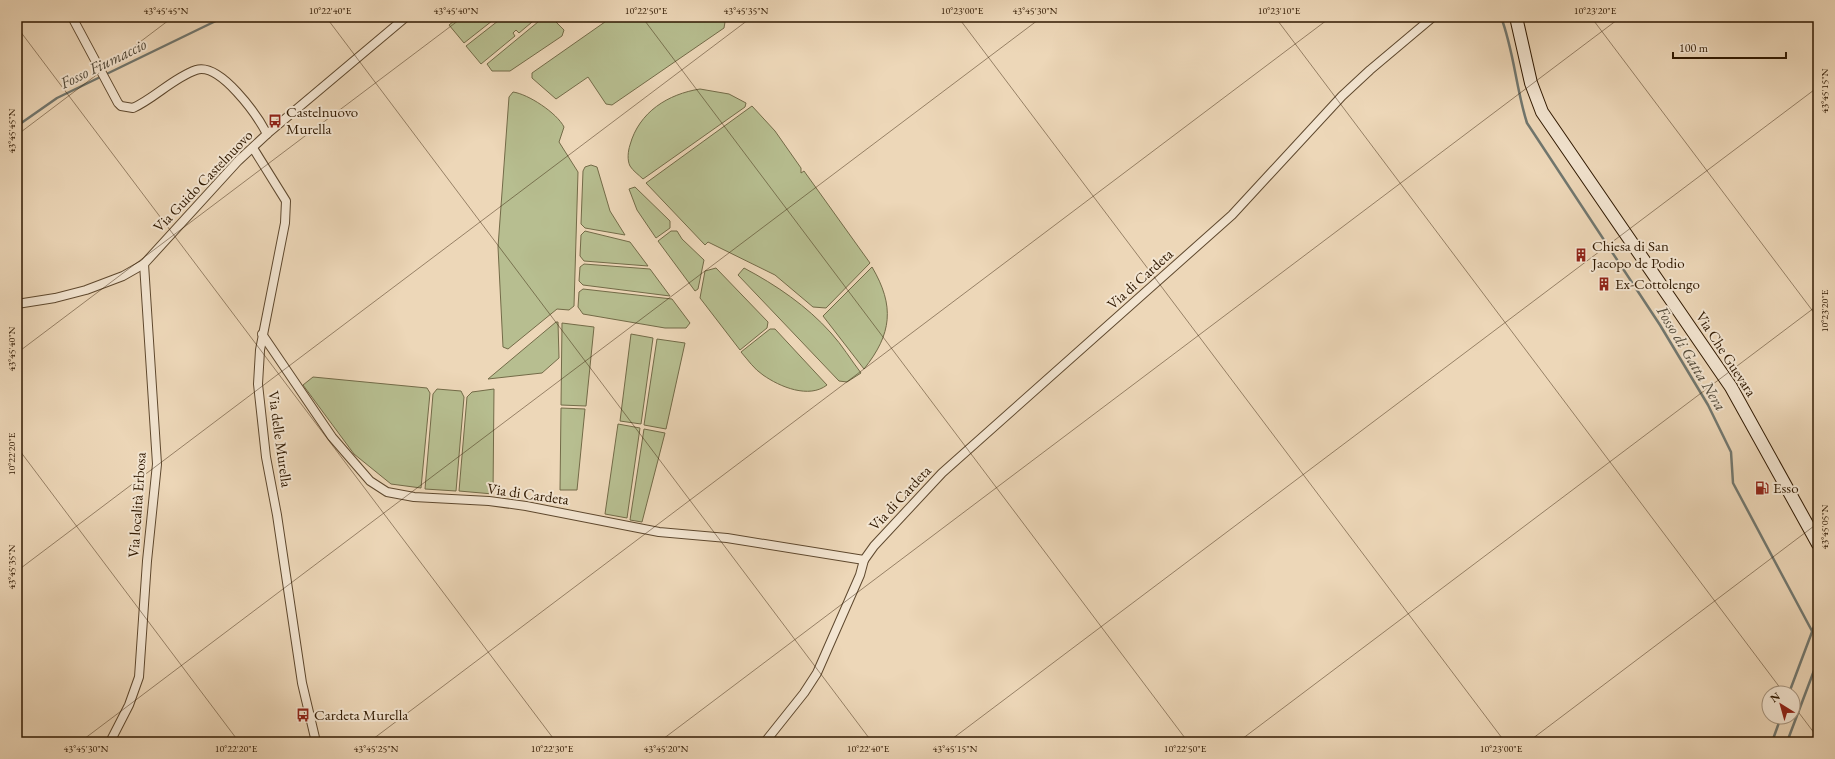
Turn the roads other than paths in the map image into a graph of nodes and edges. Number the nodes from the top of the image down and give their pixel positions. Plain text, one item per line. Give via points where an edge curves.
1 (72, 17) edge
2 (406, 17) edge
3 (1434, 17) edge
4 (1516, 17) edge
5 (267, 134) junction
6 (253, 148) junction
7 (144, 264) junction
8 (17, 304) edge
9 (262, 334) junction
10 (1818, 544) edge
11 (864, 560) junction
12 (110, 742) edge
13 (316, 742) edge
14 (765, 742) edge

1 - 5 street via 121,106 133,108 191,72 207,69 213,71 238,94 256,114
2 - 5 street, Via Guido Castelnuovo
3 - 11 street, Via di Cardeta via 1342,96 1232,215 942,474 882,537
4 - 10 main road, Via Che Guevara via 1532,87 1542,112 1731,386
5 - 6 street, Via Guido Castelnuovo
6 - 7 street, Via Guido Castelnuovo
6 - 9 street, Via delle Murella via 286,201 285,223
7 - 8 street, Via Guido Castelnuovo via 123,276 86,290 47,300
7 - 12 street, Via località Erbosa via 157,464 139,677 129,706
9 - 11 street, Via di Cardeta via 332,437 370,481 387,492 526,506 659,532 727,538
9 - 13 street, Via delle Murella via 258,384 266,457 302,683
11 - 14 street, Via di Cardeta via 860,575 817,673

